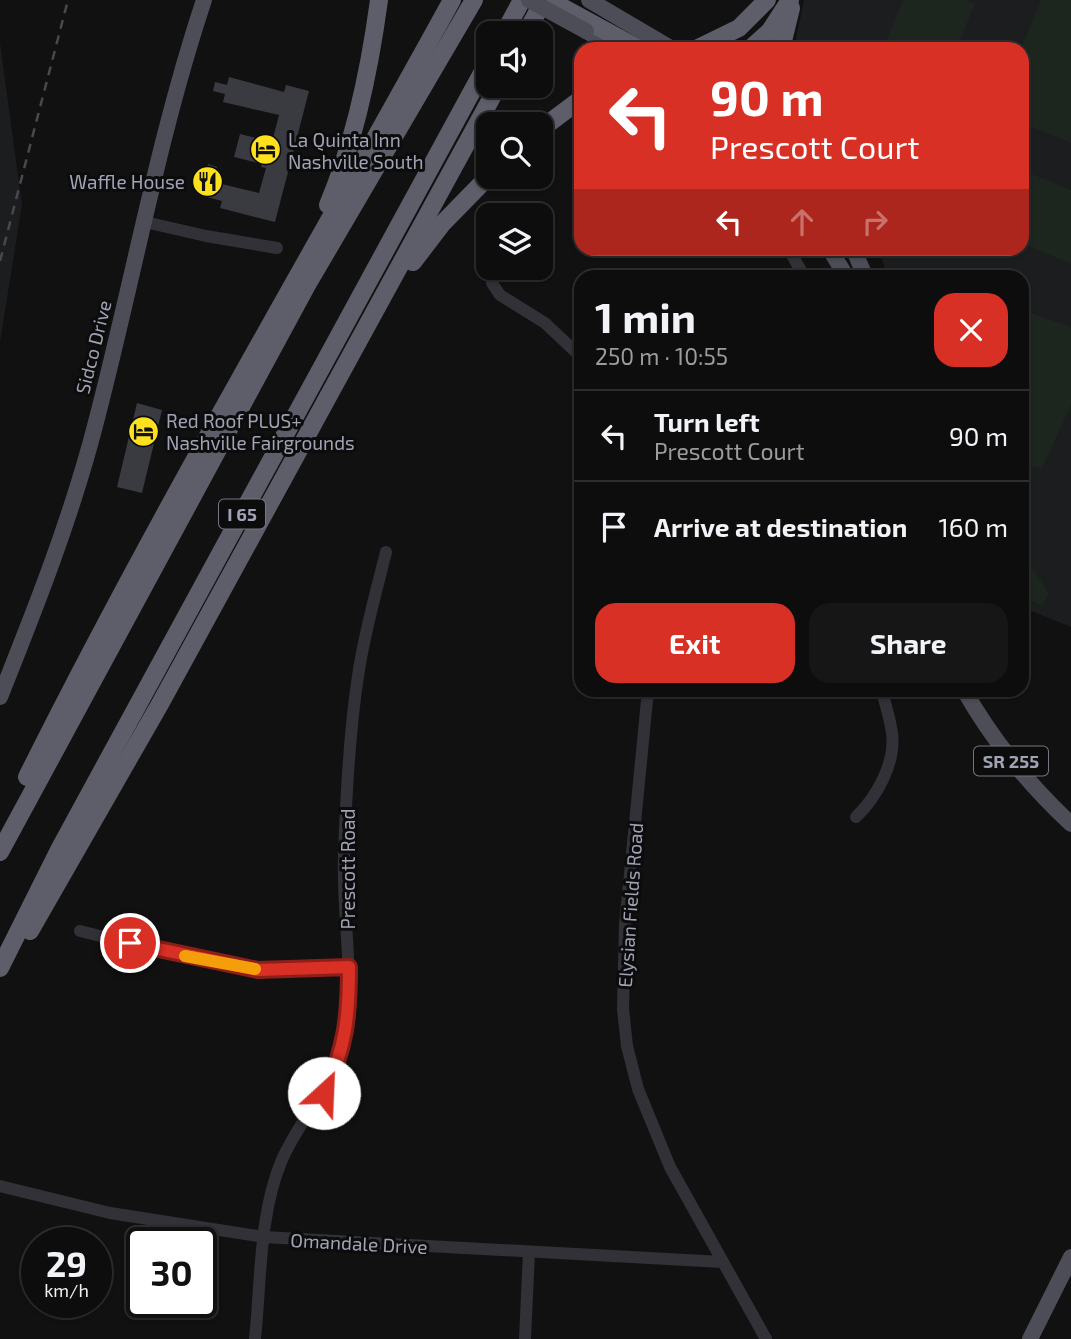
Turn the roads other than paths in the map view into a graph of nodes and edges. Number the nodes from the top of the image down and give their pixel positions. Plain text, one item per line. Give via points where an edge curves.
1 (204, 0) edge
2 (379, 0) edge
3 (452, 0) edge
4 (474, 0) edge
5 (522, 0) edge
6 (529, 0) edge
7 (544, 0) edge
8 (549, 0) edge
9 (767, 0) edge
10 (791, 0) edge
11 (594, 3) edge
12 (511, 21) edge
13 (533, 21) edge
14 (588, 27) junction
15 (609, 42) edge
16 (623, 42) edge
17 (660, 42) edge
18 (710, 42) edge
19 (758, 42) edge
20 (782, 42) edge
21 (476, 84) edge
22 (491, 98) edge
23 (574, 104) edge
24 (553, 120) edge
25 (476, 189) edge
26 (145, 222) junction
27 (277, 248) dead end
28 (298, 276) junction
29 (492, 283) dead end
30 (363, 330) junction
31 (574, 350) edge
32 (386, 552) dead end
33 (0, 697) edge
34 (647, 697) edge
35 (884, 697) edge
36 (969, 697) edge
37 (856, 817) dead end
38 (1071, 824) edge
39 (0, 832) edge
40 (0, 852) edge
41 (80, 931) dead end
42 (349, 967) junction
43 (0, 968) edge
44 (0, 985) edge
45 (0, 1186) edge
46 (264, 1237) junction
47 (529, 1252) junction
48 (1071, 1257) edge
49 (722, 1262) junction
50 (255, 1339) edge
51 (525, 1339) edge
52 (766, 1339) edge
53 (1030, 1339) edge

1 - 26 main road, Sidco Drive via 178,81
2 - 28 highway via 344,163
3 - 28 highway
4 - 40 highway, I 65 via 307,285
5 - 12 highway
6 - 14 main road, bridge
7 - 13 highway
8 - 14 highway
9 - 18 highway via 739,28
10 - 19 highway
10 - 20 highway
11 - 17 main road
14 - 15 main road
14 - 16 highway
21 - 43 highway, I 65 via 60,848
22 - 30 highway
23 - 24 highway
25 - 30 highway via 433,234
26 - 27 street
26 - 33 main road, Sidco Drive via 75,495
28 - 39 highway via 116,602
29 - 31 street via 500,295 545,323
30 - 44 highway via 160,704
32 - 42 street, Prescott Road via 358,675 350,749 344,858
34 - 49 street, Elysian Fields Road via 625,925 627,1046 660,1145
35 - 37 street via 892,734 891,754 871,799
36 - 38 main road, SR 255 via 1010,760
41 - 42 street via 258,970
42 - 46 street, Prescott Road via 340,1057 324,1093 282,1161
45 - 46 street, Omandale Drive via 110,1213
46 - 47 street, Omandale Drive
46 - 50 street, Prescott Road
47 - 49 street, Omandale Drive
47 - 51 street
48 - 53 main road
49 - 52 street, Elysian Fields Road

